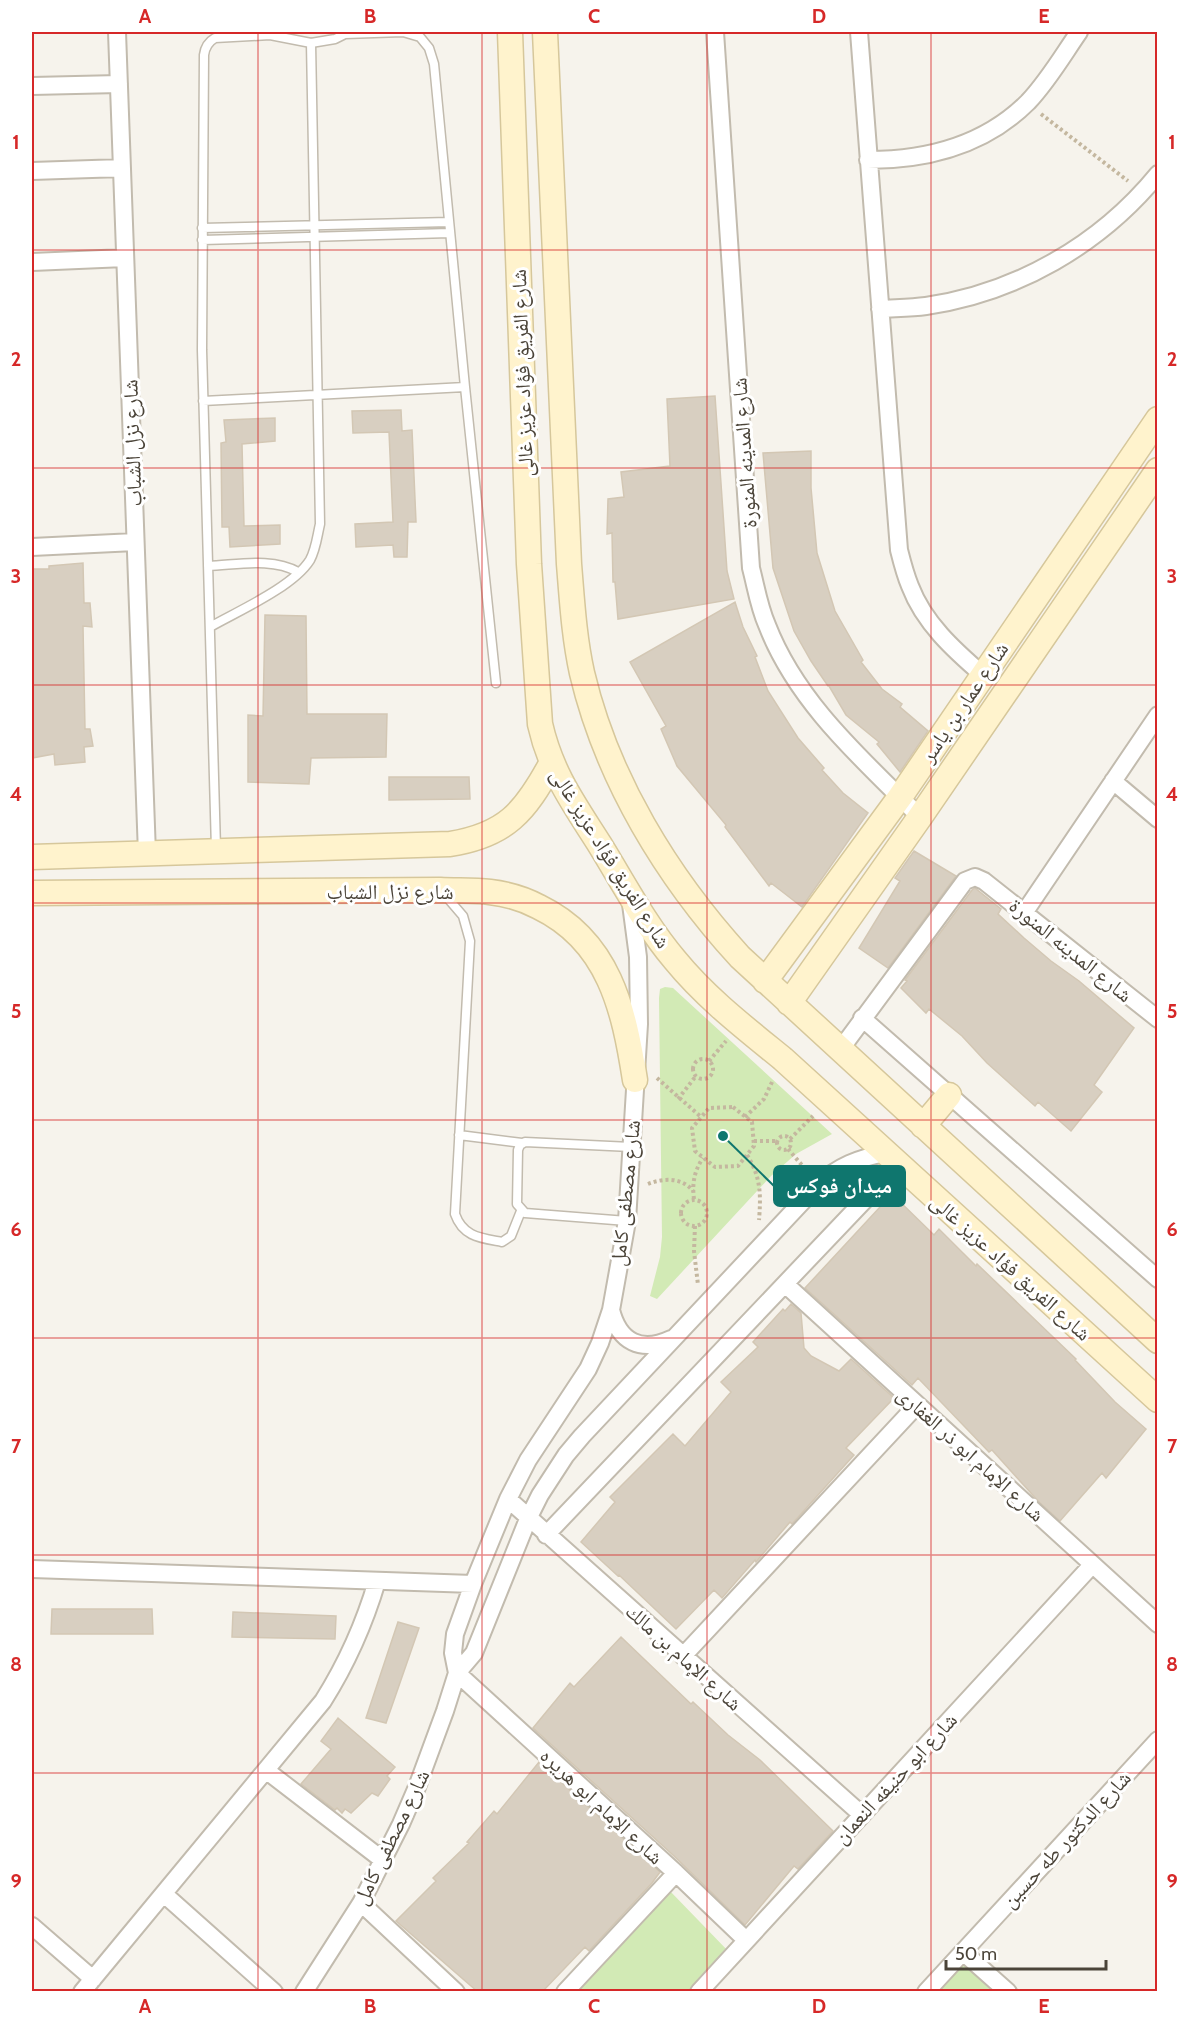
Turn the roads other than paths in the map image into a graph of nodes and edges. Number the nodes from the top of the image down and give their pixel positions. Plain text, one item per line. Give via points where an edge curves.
1 (117, 32) edge
2 (510, 32) edge
3 (544, 32) edge
4 (715, 32) edge
5 (859, 32) edge
6 (1080, 32) edge
7 (311, 43) junction
8 (119, 84) junction
9 (32, 86) edge
10 (868, 160) junction
11 (122, 168) junction
12 (32, 171) edge
13 (1158, 174) edge
14 (449, 222) junction
15 (314, 225) junction
16 (202, 228) junction
17 (450, 233) junction
18 (314, 237) junction
19 (202, 240) junction
20 (125, 258) junction
21 (32, 262) edge
22 (880, 309) junction
23 (465, 387) junction
24 (317, 396) junction
25 (203, 401) junction
26 (1158, 419) edge
27 (524, 435) junction
28 (563, 441) junction
29 (1158, 470) edge
30 (135, 542) junction
31 (32, 547) edge
32 (529, 564) junction
33 (569, 564) junction
34 (208, 566) junction
35 (298, 572) junction
36 (210, 627) junction
37 (983, 675) junction
38 (496, 683) dead end
39 (1158, 715) edge
40 (552, 764) junction
41 (1113, 781) junction
42 (900, 797) junction
43 (920, 817) junction
44 (1158, 819) edge
45 (216, 852) junction
46 (147, 854) junction
47 (32, 857) edge
48 (440, 890) junction
49 (629, 891) junction
50 (217, 892) junction
51 (32, 893) edge
52 (1024, 913) junction
53 (765, 981) junction
54 (789, 1003) junction
55 (862, 1018) junction
56 (1158, 1019) edge
57 (840, 1050) junction
58 (635, 1069) junction
59 (949, 1095) junction
60 (923, 1126) junction
61 (459, 1135) junction
62 (522, 1143) junction
63 (631, 1147) junction
64 (892, 1158) junction
65 (521, 1211) junction
66 (627, 1221) junction
67 (1158, 1279) edge
68 (785, 1284) junction
69 (611, 1310) junction
70 (672, 1339) junction
71 (1158, 1341) edge
72 (1158, 1400) edge
73 (917, 1405) junction
74 (508, 1499) junction
75 (528, 1519) junction
76 (546, 1535) junction
77 (1092, 1565) junction
78 (32, 1569) edge
79 (377, 1581) junction
80 (473, 1584) junction
81 (1158, 1624) edge
82 (683, 1656) junction
83 (457, 1672) junction
84 (1158, 1740) edge
85 (267, 1771) junction
86 (861, 1814) junction
87 (384, 1861) junction
88 (676, 1873) junction
89 (164, 1894) junction
90 (361, 1903) junction
91 (32, 1926) edge
92 (746, 1941) junction
93 (963, 1952) junction
94 (88, 1985) edge
95 (274, 1992) edge
96 (304, 1992) edge
97 (456, 1992) edge
98 (566, 1992) edge
99 (699, 1992) edge
100 (926, 1992) edge
101 (1008, 1992) edge

1 - 8 street, شارع نزل الشباب
2 - 27 street, شارع الفريق فؤاد عزيز غالى
3 - 28 street, شارع الفريق فؤاد عزيز غالى
4 - 42 street, شارع المدينه المنورة via 751,568 766,625 793,677 828,724
5 - 10 street
6 - 10 street via 1027,104 997,126 966,143 933,154
7 - 14 lane via 345,34 403,32 420,37 429,48 434,64
7 - 15 lane
7 - 16 lane via 270,35 223,37 215,38 205,48
8 - 9 street
8 - 11 street, شارع نزل الشباب
10 - 22 street
11 - 12 street
11 - 20 street, شارع نزل الشباب
13 - 22 street via 1143,193 1098,233 1066,256 1022,279 975,296 926,306
14 - 15 lane
14 - 17 lane
15 - 16 lane
15 - 18 lane
16 - 19 lane
17 - 18 lane
17 - 23 lane
18 - 19 lane
18 - 24 lane
19 - 25 lane
20 - 21 street
20 - 30 street, شارع نزل الشباب
22 - 37 street via 899,550 910,587 928,620 953,650
23 - 24 lane
23 - 38 lane
24 - 25 lane
24 - 35 lane via 320,524 316,547 309,562
25 - 34 lane
26 - 37 street, شارع عمار بن ياسر
27 - 28 street via 540,448
27 - 32 street, شارع الفريق فؤاد عزيز غالى
28 - 33 street, شارع الفريق فؤاد عزيز غالى
29 - 43 street, شارع عمار بن ياسر
30 - 31 street
30 - 46 street, شارع نزل الشباب
32 - 33 street via 549,554
32 - 40 street, شارع الفريق فؤاد عزيز غالى via 540,724
33 - 53 street, شارع الفريق فؤاد عزيز غالى via 576,636 591,705 634,808 694,903
34 - 35 lane via 273,564
34 - 36 lane
35 - 36 lane via 277,589
36 - 45 lane
37 - 42 street, شارع عمار بن ياسر
39 - 41 street
40 - 45 street, شارع نزل الشباب via 524,807 509,822 470,841
40 - 49 street, شارع الفريق فؤاد عزيز غالى
41 - 44 street
41 - 52 street
42 - 43 street, شارع المدينه المنورة
42 - 53 street, شارع عمار بن ياسر
43 - 54 street, شارع عمار بن ياسر
45 - 46 street, شارع نزل الشباب
45 - 50 street
46 - 47 street, شارع نزل الشباب
48 - 50 street, شارع نزل الشباب
48 - 58 street, شارع نزل الشباب via 511,896 565,922 594,951 615,991
48 - 61 lane via 463,916 470,941
49 - 58 street, شارع مصطفى كامل via 638,957
49 - 64 street, شارع الفريق فؤاد عزيز غالى via 657,937 695,982
50 - 51 street, شارع نزل الشباب
52 - 55 street, شارع المدينه المنورة via 984,881 965,881
52 - 56 street, شارع المدينه المنورة
53 - 54 street, شارع الفريق فؤاد عزيز غالى
54 - 57 street, شارع الفريق فؤاد عزيز غالى
55 - 57 street
55 - 59 street
57 - 60 street, شارع الفريق فؤاد عزيز غالى
58 - 63 street, شارع مصطفى كامل
59 - 60 street
59 - 67 street
60 - 71 street, شارع الفريق فؤاد عزيز غالى
61 - 62 lane
61 - 65 lane via 455,1214 463,1229 477,1238 506,1241
62 - 63 lane
62 - 65 lane via 516,1200
63 - 66 street, شارع مصطفى كامل
64 - 68 street
64 - 70 street, شارع مصطفى كامل via 855,1160 818,1185
64 - 72 street, شارع الفريق فؤاد عزيز غالى
65 - 66 lane
66 - 69 street, شارع مصطفى كامل
68 - 73 street, شارع الإمام ابو ذر الغفارى
68 - 76 street
69 - 70 street via 618,1329 633,1342 646,1346
69 - 74 street, شارع مصطفى كامل via 592,1363 539,1442
70 - 75 street, شارع مصطفى كامل via 566,1455
73 - 77 street, شارع الإمام ابو ذر الغفارى
73 - 82 street
74 - 75 street, شارع الإمام بن مالك
74 - 80 street, شارع مصطفى كامل
75 - 76 street, شارع الإمام بن مالك
75 - 83 street, شارع مصطفى كامل via 474,1653
76 - 82 street, شارع الإمام بن مالك
77 - 81 street, شارع الإمام ابو ذر الغفارى
77 - 86 street, شارع ابو حنيفه النعمان
78 - 79 street
79 - 80 street
79 - 85 street via 361,1632 338,1679
80 - 83 street, شارع مصطفى كامل via 453,1643
82 - 86 street, شارع الإمام بن مالك
83 - 87 street, شارع مصطفى كامل via 421,1778
83 - 88 street, شارع الإمام ابو هريره
84 - 93 street, شارع الدكتور طه حسين
85 - 87 street
85 - 89 street
86 - 92 street, شارع ابو حنيفه النعمان
87 - 90 street, شارع مصطفى كامل
88 - 92 street, شارع الإمام ابو هريره
88 - 98 street
89 - 94 street
89 - 95 street
90 - 96 street, شارع مصطفى كامل
90 - 97 street
91 - 94 street
92 - 99 street, شارع ابو حنيفه النعمان
93 - 100 street, شارع الدكتور طه حسين
93 - 101 street

